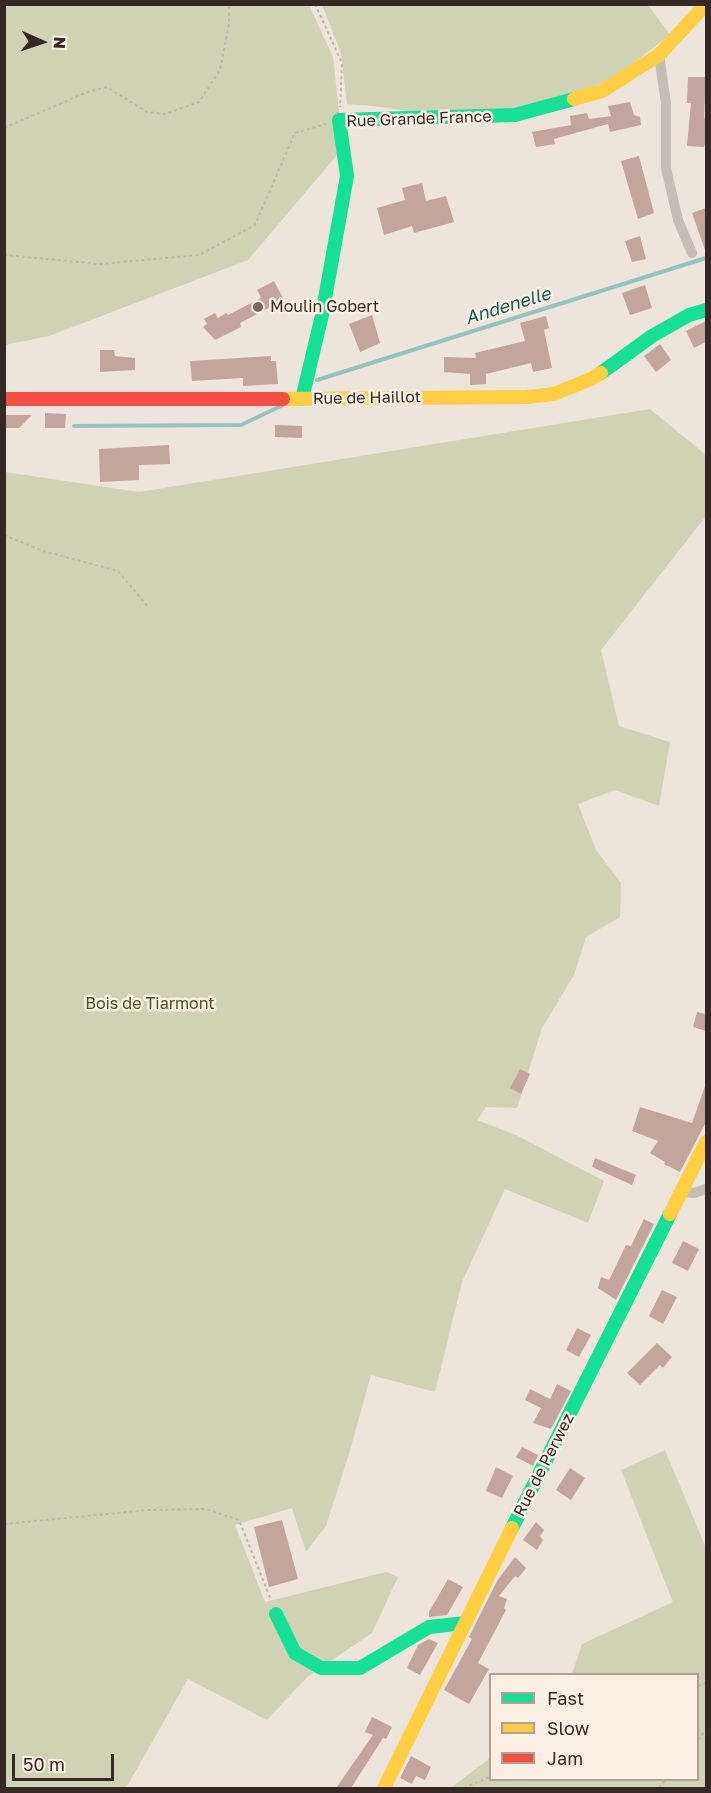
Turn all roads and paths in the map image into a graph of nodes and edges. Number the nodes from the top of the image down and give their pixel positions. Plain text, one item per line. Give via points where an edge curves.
1 (229, 4) edge
2 (315, 4) edge
3 (706, 4) edge
4 (659, 56) junction
5 (339, 120) junction
6 (4, 128) edge
7 (692, 253) dead end
8 (4, 255) edge
9 (706, 310) edge
10 (4, 399) edge
11 (302, 399) junction
12 (4, 535) edge
13 (149, 608) dead end
14 (706, 1142) edge
15 (706, 1189) edge
16 (682, 1191) junction
17 (4, 1524) edge
18 (276, 1614) joint
19 (465, 1623) junction
20 (489, 1777) edge
21 (384, 1788) edge
22 (464, 1788) edge

1 - 6 path via 220,70 199,102 165,114 147,112 107,87
2 - 5 path via 342,63
3 - 4 street, Rue Grande France
4 - 5 street, Rue Grande France via 602,91 515,115
4 - 7 street via 666,104 666,168 678,220
5 - 8 path via 295,133 255,225 199,255 100,264
5 - 11 street, Rue Grande France via 347,176
9 - 11 street, Rue de Haillot via 652,336 591,379 554,394
10 - 11 street, Rue de Haillot
12 - 13 path via 43,551 118,571
14 - 16 street, Rue de Perwez
15 - 16 street
16 - 19 street, Rue de Perwez
17 - 18 path via 148,1510 206,1509 239,1520
18 - 19 street via 294,1653 321,1668 360,1668 429,1628
19 - 21 street, Rue de Perwez
20 - 22 path

